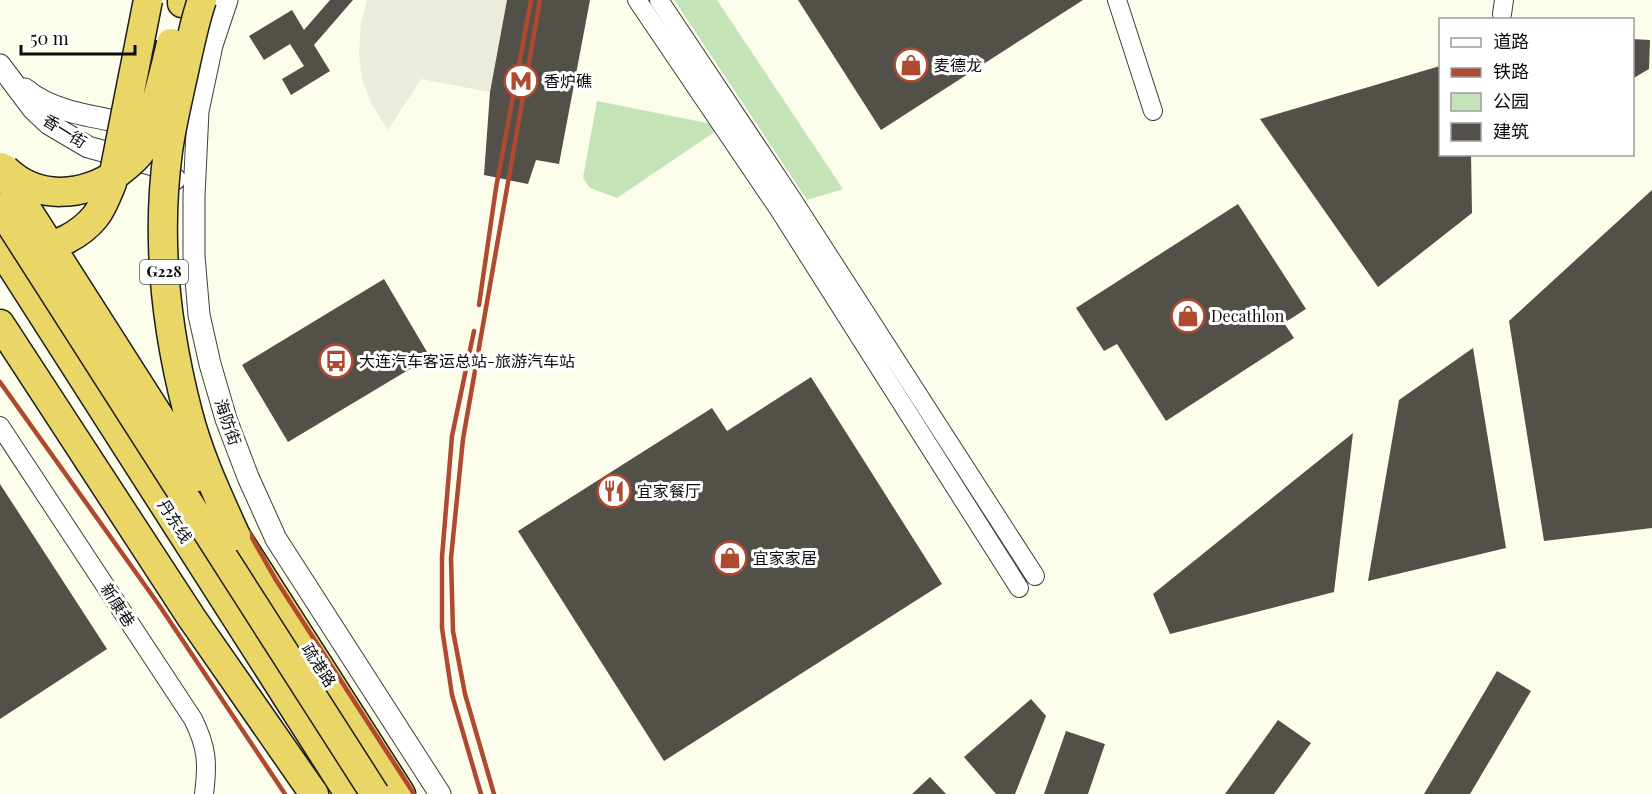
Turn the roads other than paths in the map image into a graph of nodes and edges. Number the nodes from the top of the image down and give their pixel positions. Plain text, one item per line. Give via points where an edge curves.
1 (148, 0) edge
2 (182, 0) edge
3 (202, 0) edge
4 (226, 0) edge
5 (637, 0) edge
6 (659, 0) edge
7 (1117, 0) edge
8 (3, 69) edge
9 (198, 111) junction
10 (1154, 111) dead end
11 (0, 166) edge
12 (194, 196) junction
13 (0, 208) edge
14 (0, 235) edge
15 (0, 248) edge
16 (0, 280) edge
17 (0, 324) edge
18 (0, 426) edge
19 (236, 536) junction
20 (1035, 576) dead end
21 (1019, 588) dead end
22 (201, 611) junction
23 (204, 794) edge
24 (314, 794) edge
25 (327, 794) edge
26 (349, 794) edge
27 (375, 794) edge
28 (401, 794) edge
29 (440, 794) edge

1 - 14 highway, bridge via 112,183 95,217 53,245 38,248
2 - 11 highway, bridge via 148,137 129,165 95,186 60,192 25,185
3 - 19 highway, G228, bridge via 168,152 163,213 164,279 188,415 208,474
4 - 9 street, 海防街
5 - 21 street via 783,216
6 - 20 street
7 - 10 street
8 - 9 street, 香一街 via 35,97 65,110 160,130
8 - 12 street, 香一街 via 49,124 88,147 160,167
9 - 12 street, 海防街
11 - 19 highway, bridge
12 - 29 street, 海防街 via 199,315 226,419 253,488 276,538
13 - 27 highway, bridge
15 - 26 highway, 丹东线
16 - 22 highway
17 - 22 highway
18 - 23 street, 新康巷 via 193,719 207,754
19 - 28 highway, 疏港路 / G228
22 - 24 highway
22 - 25 highway via 298,740

